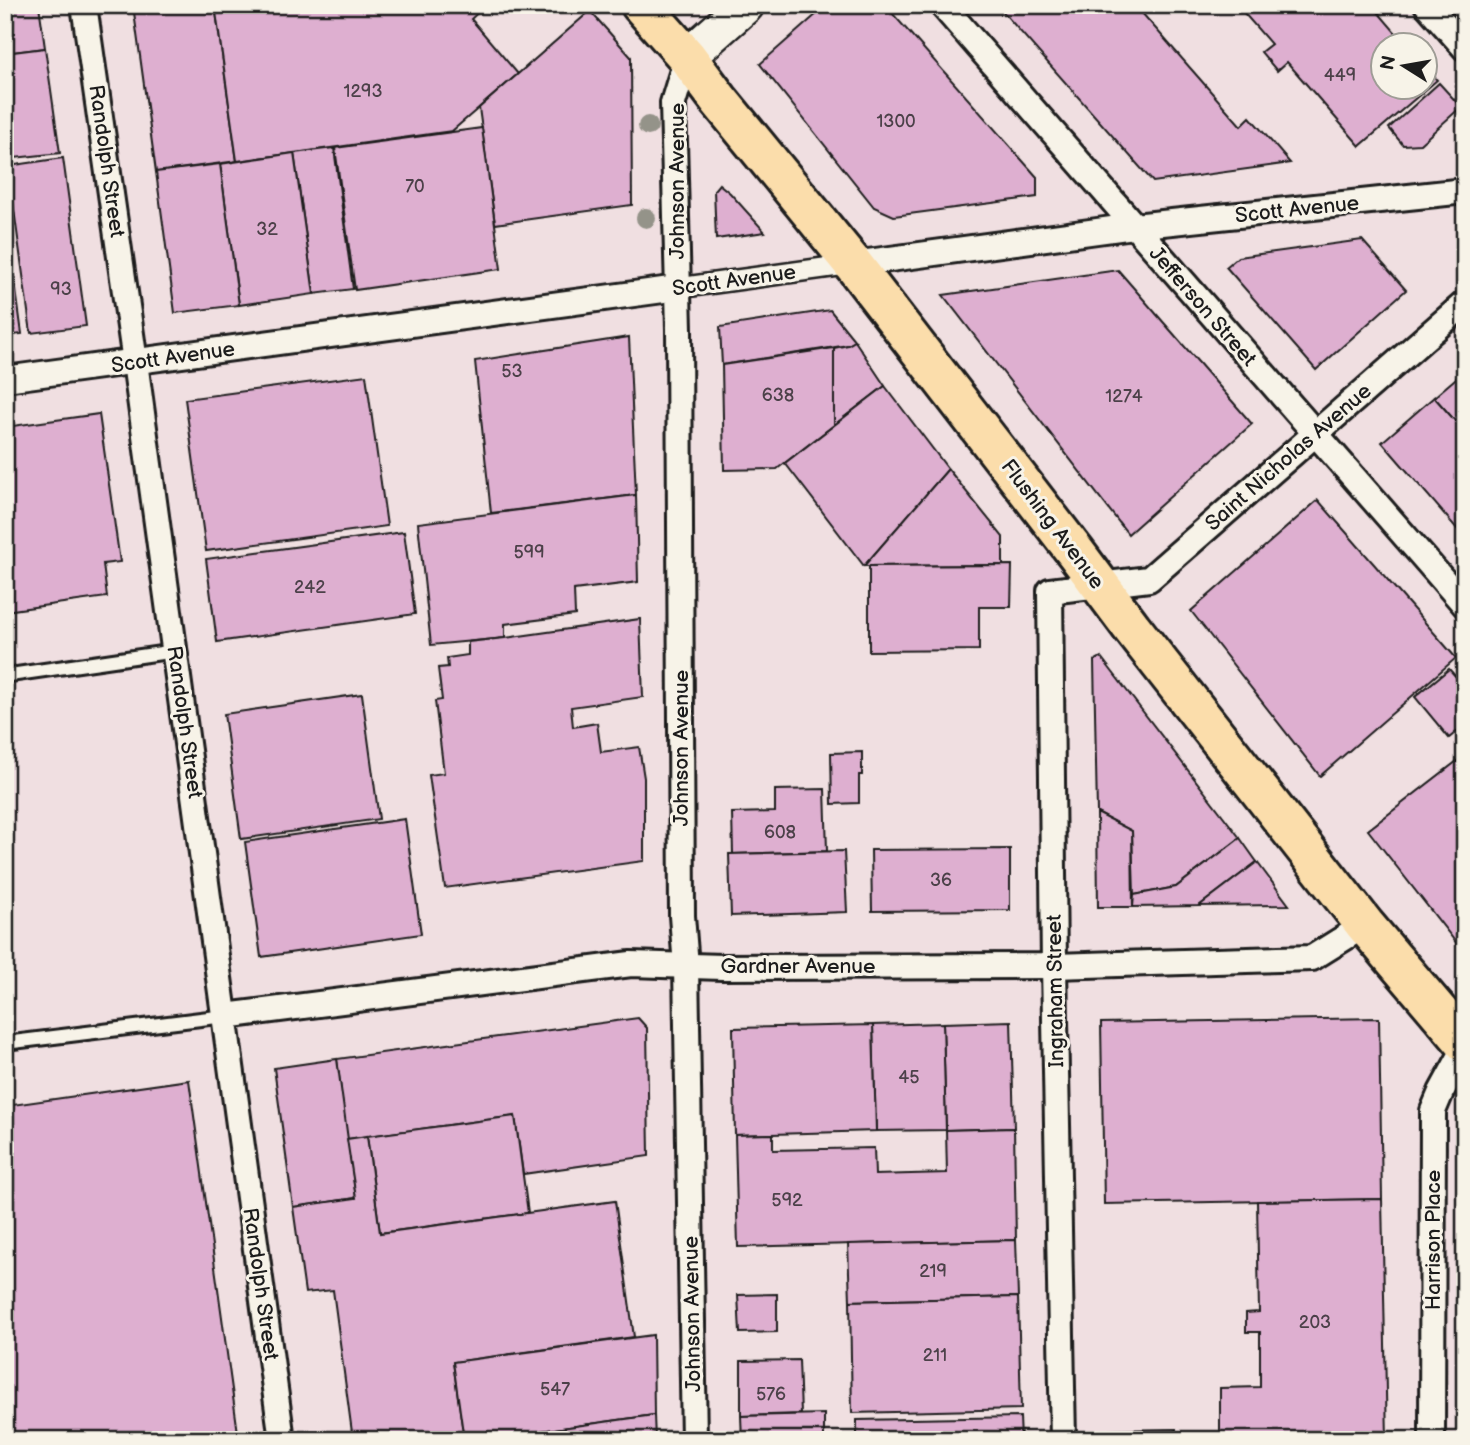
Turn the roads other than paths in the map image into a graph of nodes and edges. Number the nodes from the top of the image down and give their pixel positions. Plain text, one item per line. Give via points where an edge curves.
1 (84, 5) edge
2 (642, 5) edge
3 (746, 5) edge
4 (942, 5) edge
5 (1427, 5) edge
6 (1465, 48) edge
7 (687, 57) junction
8 (1465, 191) edge
9 (1133, 226) junction
10 (853, 264) junction
11 (678, 288) junction
12 (1465, 303) edge
13 (135, 362) junction
14 (5, 379) edge
15 (1315, 434) junction
16 (1099, 584) junction
17 (1465, 605) edge
18 (175, 651) junction
19 (10, 675) dead end
20 (1364, 925) junction
21 (1054, 965) junction
22 (686, 966) junction
23 (225, 1016) junction
24 (5, 1044) edge
25 (1465, 1045) edge
26 (282, 1440) edge
27 (694, 1440) edge
28 (1063, 1440) edge
29 (1432, 1440) edge

1 - 13 street, Randolph Street
2 - 7 main road, Flushing Avenue
3 - 7 main road
4 - 9 street, Jefferson Street
5 - 6 street
7 - 10 main road, Flushing Avenue
7 - 11 street, Johnson Avenue via 673,103
8 - 9 street, Scott Avenue
9 - 10 street, Scott Avenue
9 - 15 street, Jefferson Street
10 - 11 street, Scott Avenue
10 - 16 main road, Flushing Avenue
11 - 13 street, Scott Avenue
11 - 22 street, Johnson Avenue
12 - 15 street, Saint Nicholas Avenue
13 - 14 street, Scott Avenue
13 - 18 street, Randolph Street
15 - 16 street, Saint Nicholas Avenue via 1149,579
15 - 17 street, Jefferson Street
16 - 20 main road, Flushing Avenue
16 - 21 street, Ingraham Street via 1050,591
18 - 19 lane
18 - 23 street, Randolph Street
20 - 21 street, Gardner Avenue via 1312,958
20 - 25 main road, Flushing Avenue
21 - 22 street, Gardner Avenue
21 - 28 street, Ingraham Street
22 - 23 street, Gardner Avenue via 631,964
22 - 27 street, Johnson Avenue
23 - 24 lane
23 - 26 street, Randolph Street
25 - 29 street, Harrison Place via 1433,1111

